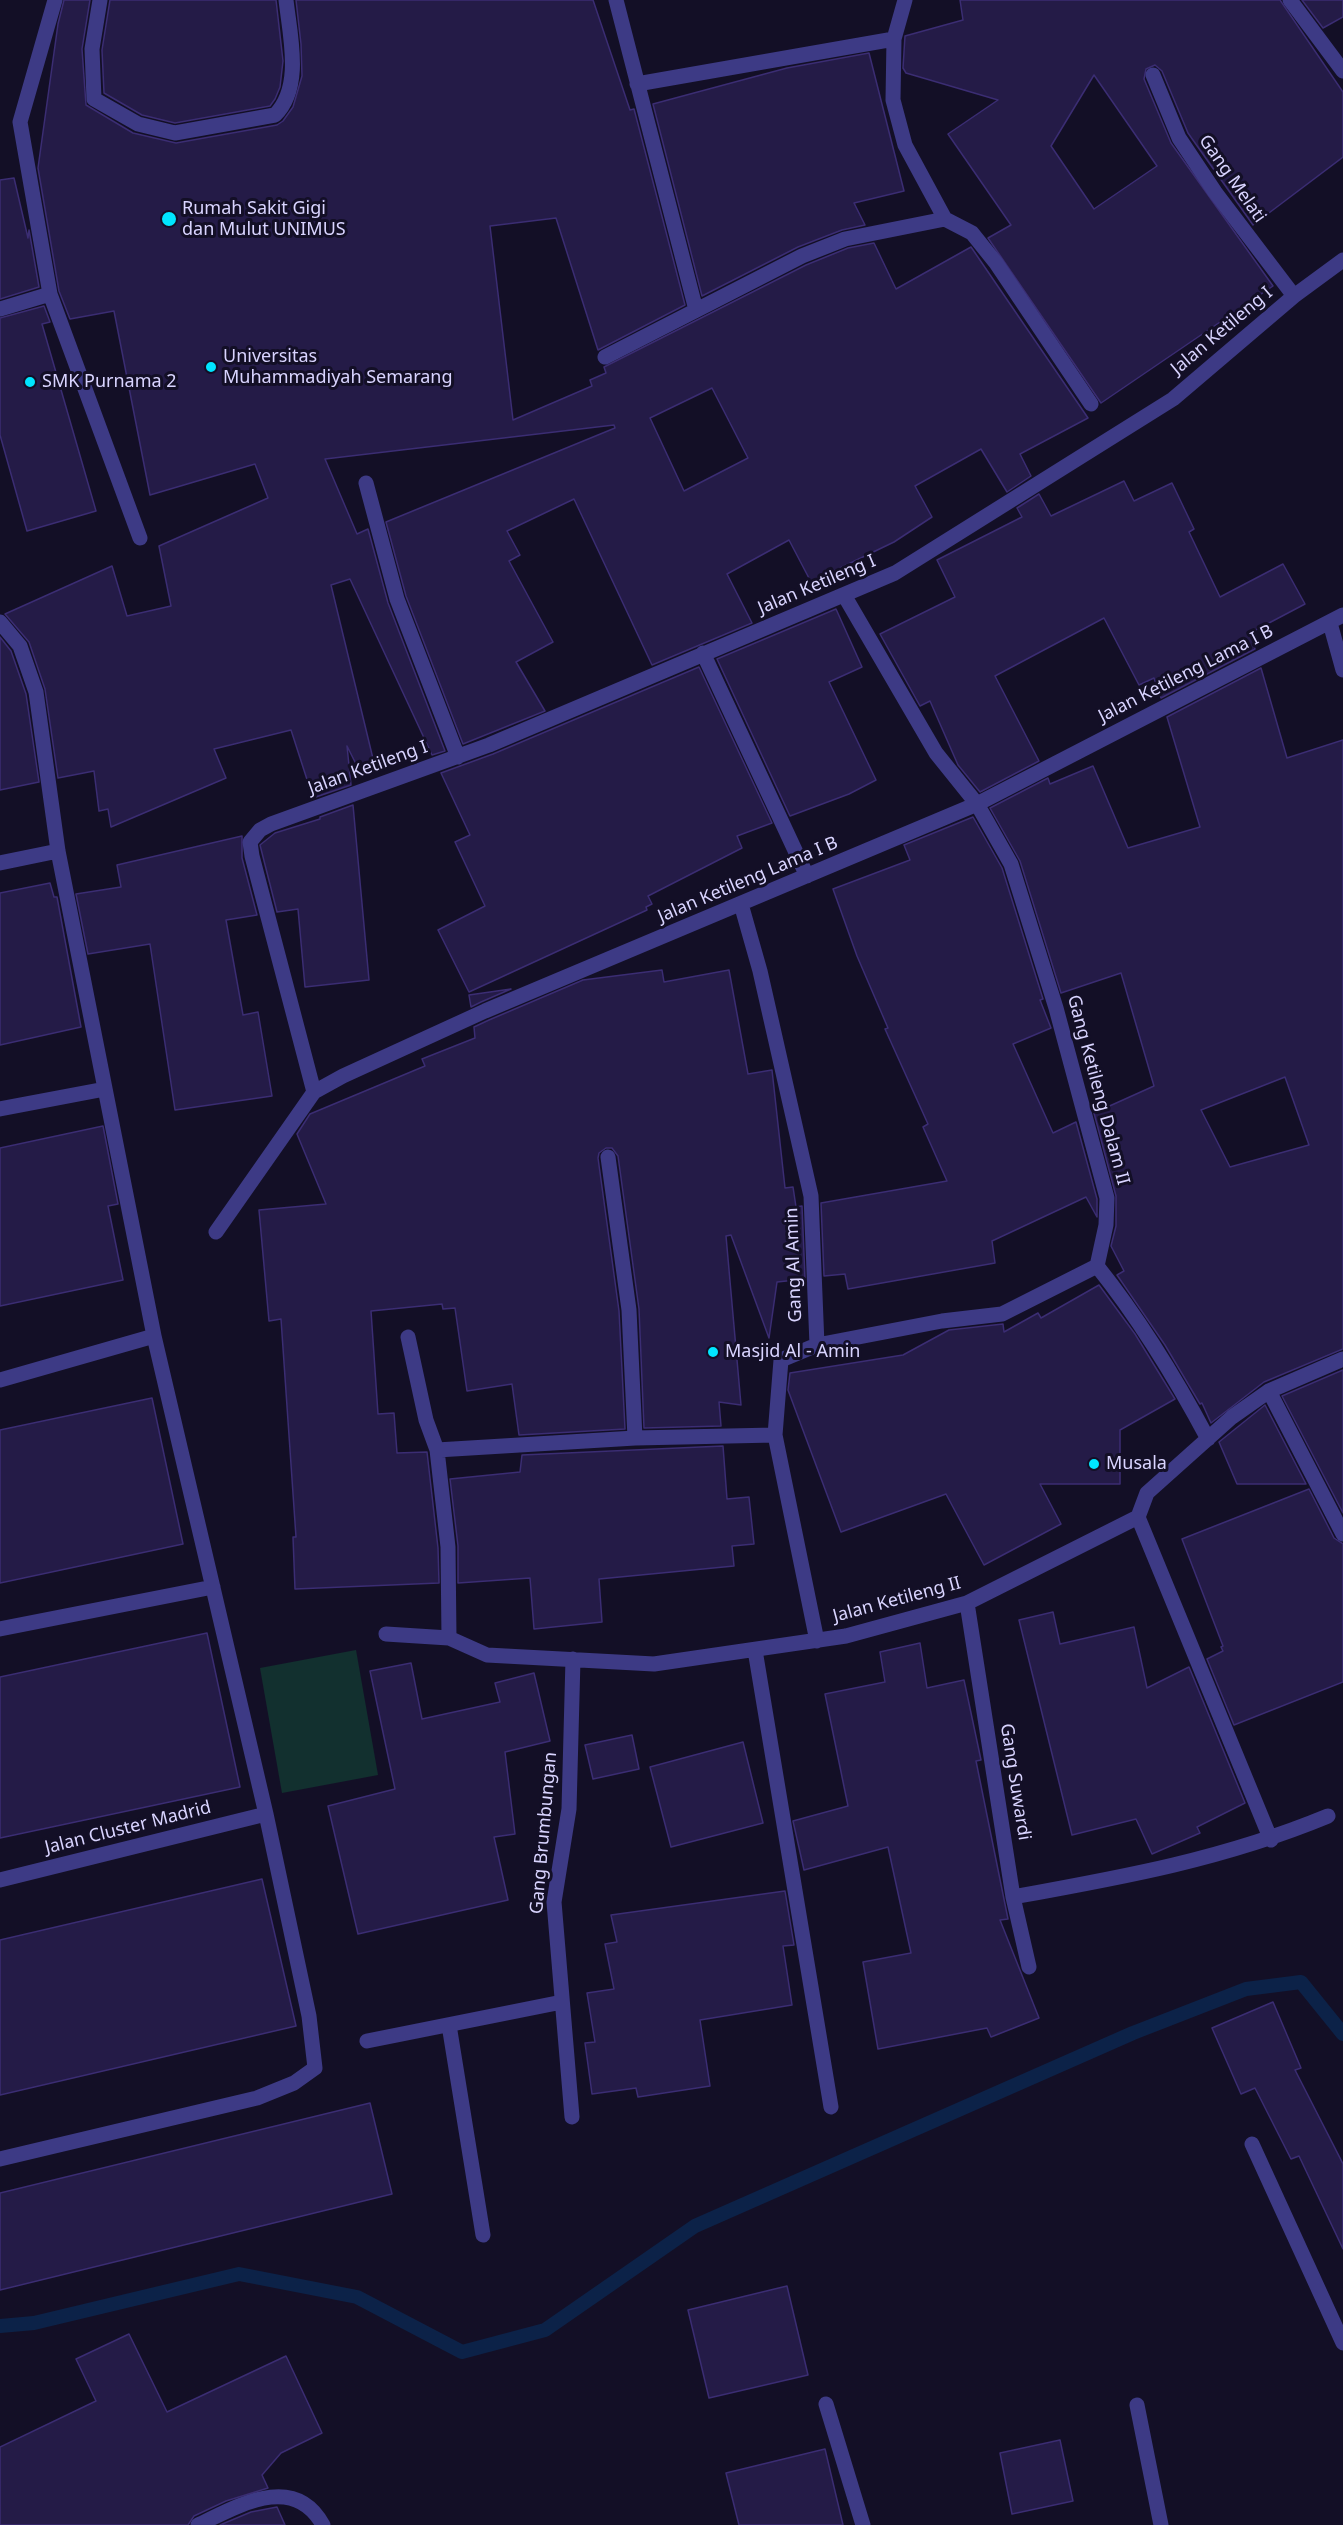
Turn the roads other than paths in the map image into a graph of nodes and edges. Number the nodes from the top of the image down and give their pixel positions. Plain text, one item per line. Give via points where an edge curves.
1 (55, 0) edge
2 (100, 0) edge
3 (286, 0) edge
4 (616, 0) edge
5 (905, 0) edge
6 (1290, 0) edge
7 (894, 39) junction
8 (1343, 71) edge
9 (1154, 75) dead end
10 (637, 84) junction
11 (945, 219) junction
12 (1343, 260) edge
13 (50, 294) junction
14 (1294, 296) junction
15 (0, 309) edge
16 (696, 310) junction
17 (605, 357) dead end
18 (1091, 404) dead end
19 (366, 483) dead end
20 (140, 538) dead end
21 (844, 595) junction
22 (1336, 619) edge
23 (0, 622) edge
24 (703, 653) junction
25 (1343, 670) edge
26 (458, 756) junction
27 (977, 804) junction
28 (58, 851) junction
29 (0, 863) edge
30 (807, 876) junction
31 (741, 904) junction
32 (105, 1089) junction
33 (314, 1092) junction
34 (0, 1109) edge
35 (608, 1157) dead end
36 (216, 1232) dead end
37 (1097, 1266) junction
38 (154, 1336) junction
39 (408, 1337) dead end
40 (817, 1346) junction
41 (1343, 1359) edge
42 (0, 1380) edge
43 (1269, 1391) junction
44 (775, 1435) junction
45 (635, 1438) junction
46 (1208, 1439) junction
47 (437, 1450) junction
48 (1138, 1517) junction
49 (1343, 1534) edge
50 (213, 1587) junction
51 (967, 1603) junction
52 (0, 1629) edge
53 (386, 1634) dead end
54 (449, 1638) junction
55 (817, 1641) junction
56 (755, 1650) junction
57 (573, 1659) junction
58 (266, 1814) junction
59 (1328, 1816) dead end
60 (1270, 1840) junction
61 (0, 1880) edge
62 (1013, 1897) junction
63 (1029, 1967) dead end
64 (562, 2002) junction
65 (450, 2025) junction
66 (367, 2041) dead end
67 (831, 2107) dead end
68 (572, 2117) dead end
69 (1252, 2144) dead end
70 (0, 2158) edge
71 (483, 2235) dead end
72 (1343, 2343) edge
73 (826, 2404) dead end
74 (1137, 2405) dead end
75 (198, 2525) edge
76 (323, 2525) edge
77 (863, 2525) edge
78 (1161, 2525) edge

1 - 13 street via 20,122
2 - 3 street via 92,49 94,99 138,124 175,133 275,115 283,107 290,90
4 - 10 street
5 - 7 street
6 - 8 street
7 - 10 street
7 - 11 street via 893,100 905,145
9 - 14 street, Gang Melati via 1179,138
10 - 16 street
11 - 16 street via 845,239 802,256
11 - 18 street via 972,233 996,263
12 - 14 street, Jalan Ketileng I
13 - 15 street
13 - 20 street
14 - 21 street, Jalan Ketileng I via 1173,399 895,573
16 - 17 street
19 - 26 street via 398,599
21 - 24 street, Jalan Ketileng I
21 - 27 street, Gang Ketileng Dalam II via 936,753
22 - 25 street
22 - 27 street, Jalan Ketileng Lama I B
23 - 28 street via 20,646 36,692
24 - 26 street, Jalan Ketileng I
24 - 30 street
26 - 33 street, Jalan Ketileng I via 271,824 250,842
27 - 30 street, Jalan Ketileng Lama I B
27 - 37 street, Gang Ketileng Dalam II via 1011,864 1099,1162 1107,1198
28 - 29 street
28 - 32 street
30 - 31 street, Jalan Ketileng Lama I B
31 - 33 street, Jalan Ketileng Lama I B via 485,1011
31 - 40 street, Gang Al Amin via 766,993 811,1196
32 - 34 street
32 - 38 street
33 - 36 street, Jalan Ketileng Lama I B
35 - 45 street via 628,1310
37 - 40 street via 1002,1314 942,1321
37 - 46 street via 1133,1311 1172,1371
38 - 42 street
38 - 50 street
39 - 47 street via 426,1420
40 - 44 street, Gang Al Amin via 782,1359
41 - 43 street
43 - 46 street
43 - 49 street
44 - 45 street
44 - 55 street, Gang Al Amin
45 - 47 street
46 - 48 street via 1147,1493
47 - 54 street via 448,1547
48 - 51 street, Jalan Ketileng II
48 - 60 street
50 - 52 street
50 - 58 street
51 - 55 street, Jalan Ketileng II
51 - 62 street, Gang Suwardi
53 - 54 street, Jalan Ketileng II
54 - 57 street, Jalan Ketileng II via 487,1655
55 - 56 street, Jalan Ketileng II
56 - 57 street, Jalan Ketileng II via 654,1664
56 - 67 street
57 - 64 street, Gang Brumbungan via 569,1809 554,1902
58 - 61 street, Jalan Cluster Madrid
58 - 70 street via 309,2016 315,2068 294,2083 256,2098
59 - 60 street
60 - 62 street via 1176,1866
62 - 63 street, Gang Suwardi
64 - 65 street
64 - 68 street, Gang Brumbungan
65 - 66 street
65 - 71 street
69 - 72 street
73 - 77 street
74 - 78 street
75 - 76 street via 248,2501 277,2496 303,2501

